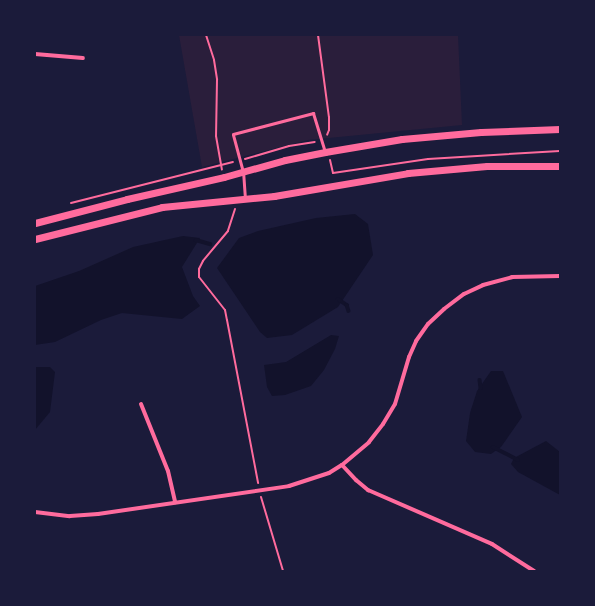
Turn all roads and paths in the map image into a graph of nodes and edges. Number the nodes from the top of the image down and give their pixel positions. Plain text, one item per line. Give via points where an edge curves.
1 (206, 35) edge
2 (318, 35) edge
3 (35, 54) edge
4 (84, 58) dead end
5 (560, 129) edge
6 (321, 139) junction
7 (326, 151) junction
8 (560, 151) edge
9 (240, 160) junction
10 (221, 166) junction
11 (560, 166) edge
12 (243, 172) junction
13 (224, 177) junction
14 (245, 199) junction
15 (234, 200) junction
16 (66, 205) dead end
17 (35, 223) edge
18 (35, 239) edge
19 (560, 276) edge
20 (141, 404) dead end
21 (342, 465) junction
22 (259, 491) junction
23 (175, 502) junction
24 (35, 512) edge
25 (283, 571) edge
26 (534, 571) edge

1 - 10 path via 218,80 216,136
2 - 6 path via 329,130
3 - 4 street
5 - 7 street via 402,139
6 - 7 lane
6 - 9 path
6 - 9 lane via 313,113 233,134
7 - 8 path via 333,173 428,159
7 - 12 street
9 - 10 path
9 - 12 lane
10 - 13 path
10 - 16 path
11 - 14 street via 487,166 408,174
12 - 13 street
12 - 14 lane
13 - 17 street
14 - 15 street
15 - 18 street via 162,207
15 - 22 path via 235,211 230,228 203,261 199,277 225,310 228,320
19 - 21 street via 512,277 483,285 464,294 444,309 428,324 416,341 395,404 383,424 369,442
20 - 23 street via 168,471
21 - 22 street via 308,481
21 - 26 street via 368,490 492,544
22 - 23 street
22 - 25 path
23 - 24 street via 84,515

